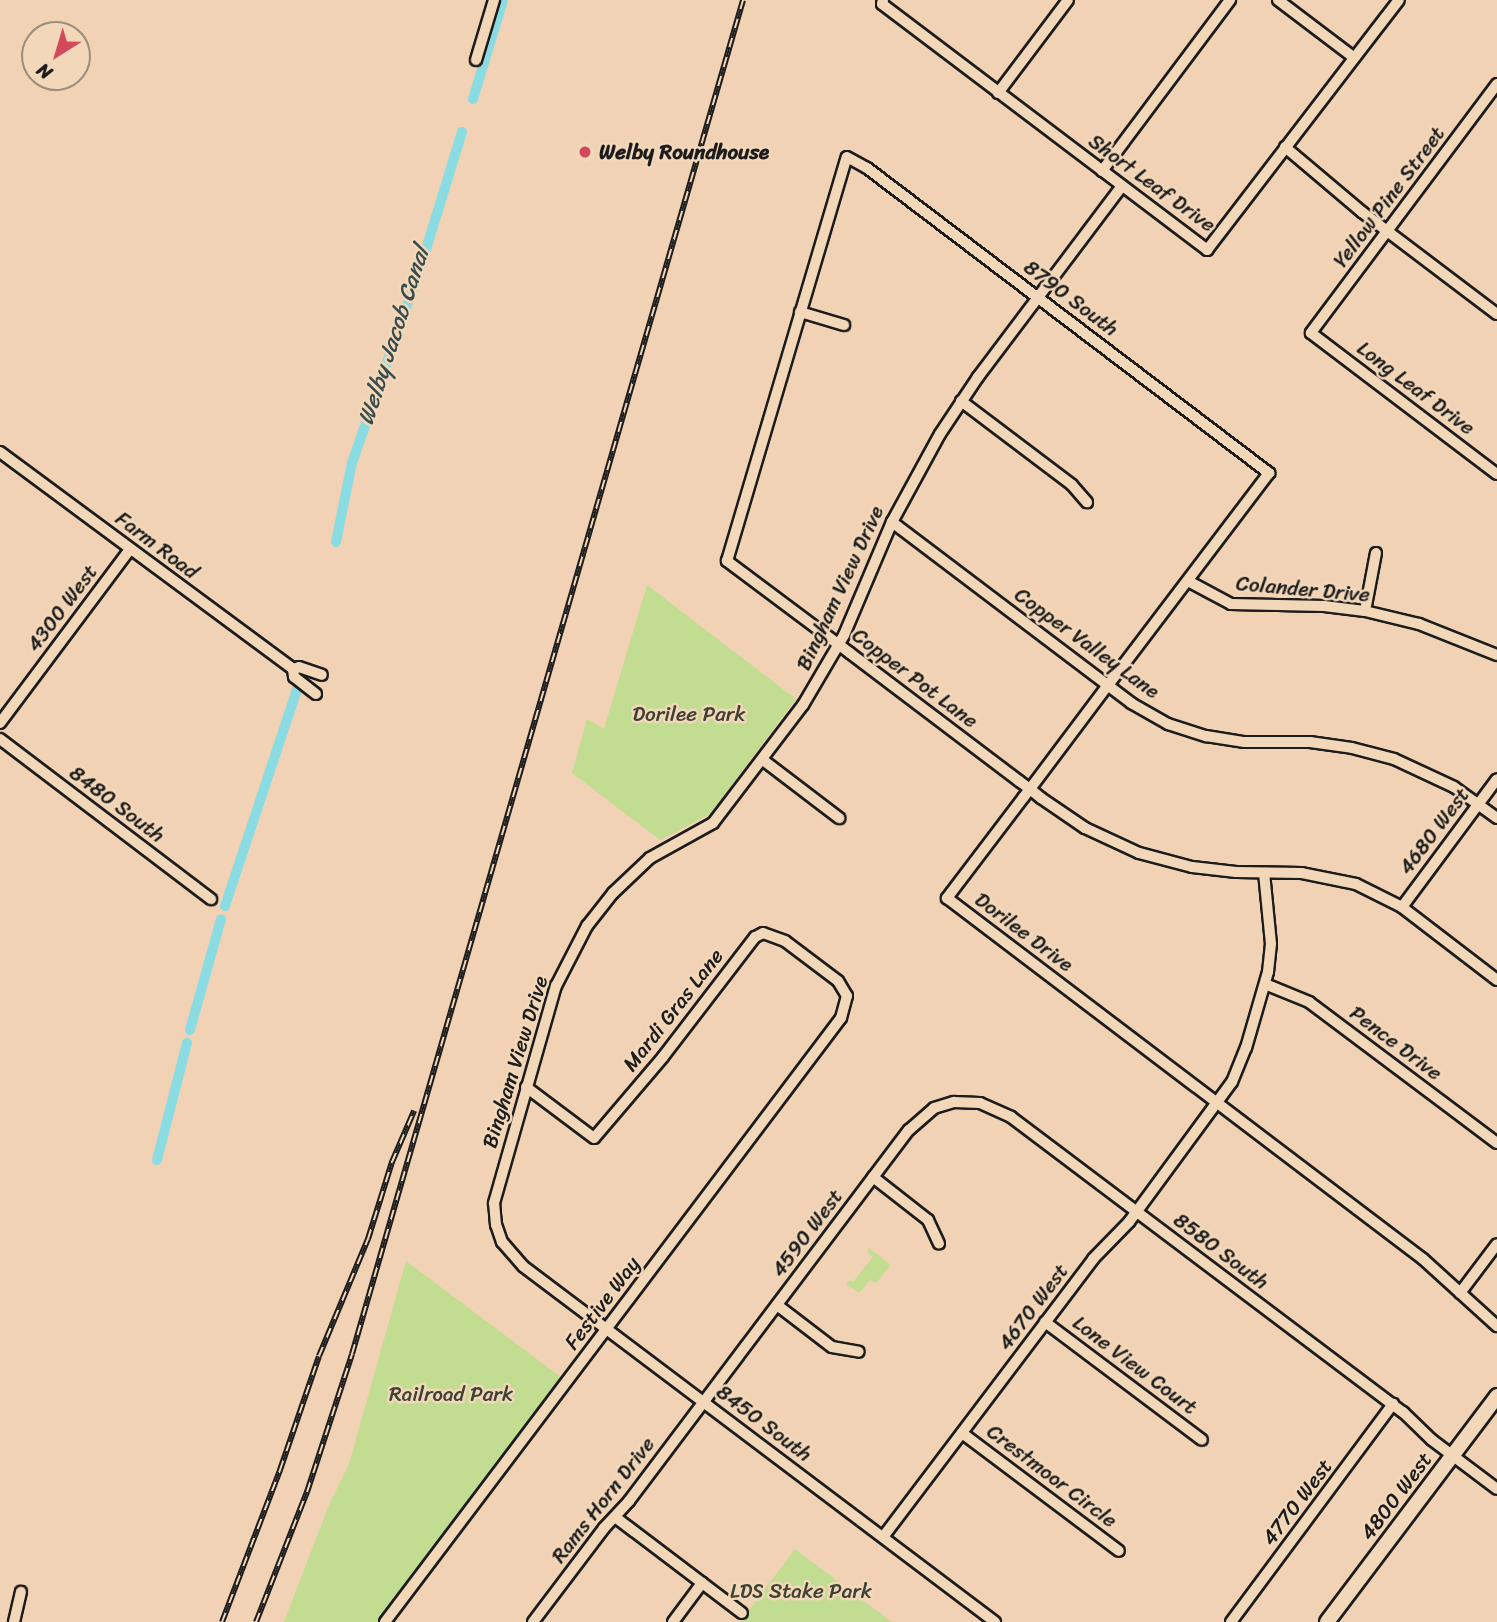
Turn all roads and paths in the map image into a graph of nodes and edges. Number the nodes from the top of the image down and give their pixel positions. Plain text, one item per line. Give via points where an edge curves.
1 (494, 0) edge
2 (1068, 0) edge
3 (1230, 0) edge
4 (1278, 0) edge
5 (1399, 0) edge
6 (882, 2) edge
7 (1353, 57) junction
8 (475, 60) dead end
9 (1497, 84) edge
10 (999, 93) junction
11 (1285, 147) junction
12 (847, 157) joint
13 (1102, 171) junction
14 (1122, 186) junction
15 (1387, 231) junction
16 (1038, 298) junction
17 (800, 312) junction
18 (1496, 312) edge
19 (844, 325) dead end
20 (1311, 333) joint
21 (961, 401) junction
22 (0, 452) edge
23 (1269, 473) joint
24 (1497, 474) edge
25 (1087, 502) dead end
26 (892, 522) junction
27 (130, 549) junction
28 (1376, 553) dead end
29 (1188, 581) junction
30 (1365, 611) junction
31 (839, 645) junction
32 (1497, 656) edge
33 (292, 669) junction
34 (322, 675) dead end
35 (1108, 685) junction
36 (316, 694) dead end
37 (0, 723) edge
38 (0, 739) edge
39 (763, 760) junction
40 (1497, 779) edge
41 (1030, 789) junction
42 (1478, 803) junction
43 (839, 818) dead end
44 (1497, 818) edge
45 (1264, 873) junction
46 (211, 899) dead end
47 (1402, 907) junction
48 (1497, 980) edge
49 (1265, 984) junction
50 (847, 1005) joint
51 (526, 1087) junction
52 (954, 1102) joint
53 (1217, 1103) junction
54 (1497, 1143) edge
55 (873, 1177) junction
56 (1136, 1212) junction
57 (939, 1244) dead end
58 (1497, 1244) edge
59 (510, 1254) joint
60 (1460, 1293) junction
61 (776, 1305) junction
62 (1045, 1322) junction
63 (1497, 1326) edge
64 (607, 1329) junction
65 (859, 1352) dead end
66 (1497, 1396) edge
67 (703, 1402) junction
68 (1393, 1404) junction
69 (962, 1433) junction
70 (1202, 1440) dead end
71 (1452, 1456) junction
72 (1497, 1489) edge
73 (615, 1517) junction
74 (883, 1537) junction
75 (1119, 1551) dead end
76 (702, 1583) junction
77 (21, 1592) dead end
78 (742, 1613) dead end
79 (14, 1622) edge
80 (385, 1622) edge
81 (533, 1622) edge
82 (673, 1622) edge
83 (995, 1622) edge
84 (1231, 1622) edge
85 (1327, 1622) edge

1 - 8 street
2 - 10 street
3 - 13 street
4 - 7 street
5 - 7 street, Short Leaf Drive
6 - 10 street, Short Leaf Drive
7 - 11 street, Short Leaf Drive
9 - 15 street, Yellow Pine Street
10 - 13 street, Short Leaf Drive
11 - 14 street, Short Leaf Drive via 1207,250
11 - 15 street
12 - 16 street, 8790 South
12 - 17 street, Copper Pot Lane
13 - 14 street, Short Leaf Drive
14 - 16 street, Bingham View Drive
15 - 18 street
15 - 20 street, Yellow Pine Street
16 - 21 street, Bingham View Drive
16 - 23 street, 8790 South
17 - 19 street
17 - 31 street, Copper Pot Lane via 727,561
20 - 24 street, Long Leaf Drive
21 - 25 street via 1072,485
21 - 26 street, Bingham View Drive
22 - 27 street, Farm Road
23 - 29 street, Dorilee Drive
26 - 31 street, Bingham View Drive
26 - 35 street, Copper Valley Lane
27 - 33 street, Farm Road
27 - 37 street, 4300 West
28 - 30 street
29 - 30 street, Colander Drive via 1230,604
29 - 35 street, Dorilee Drive
30 - 32 street, Colander Drive via 1419,624
31 - 39 street, Bingham View Drive
31 - 41 street, Copper Pot Lane
33 - 34 street
33 - 36 street via 294,677
35 - 41 street, Dorilee Drive
35 - 42 street, Copper Valley Lane via 1168,724 1245,742 1310,742 1352,748 1394,759
38 - 46 street, 8480 South
39 - 43 street
39 - 51 street, Bingham View Drive via 713,823 650,858 613,892 587,926 556,986
40 - 42 street, 4680 West
41 - 45 street, Copper Pot Lane via 1085,828 1139,853 1192,867
41 - 53 street, Dorilee Drive via 947,898
42 - 44 street, Copper Valley Lane
42 - 47 street, 4680 West
45 - 47 street, Copper Pot Lane via 1337,878
45 - 49 street, 4670 West via 1271,944
47 - 48 street, Copper Pot Lane
49 - 53 street, 4670 West via 1242,1060
49 - 54 street, Pence Drive via 1309,1002
50 - 51 street, Mardi Gras Lane via 838,981 778,936 763,933 755,937 663,1058 594,1138
50 - 64 street, Festive Way
51 - 59 street, Bingham View Drive via 494,1203 496,1225
52 - 55 street, 4590 West via 919,1118
52 - 56 street, 8580 South via 980,1103 1011,1117
53 - 56 street, 4670 West
53 - 60 street, Dorilee Drive via 1423,1259
55 - 57 street via 928,1220
55 - 61 street, 4590 West
56 - 62 street, 4670 West
56 - 68 street, 8580 South
58 - 60 street
59 - 64 street, 8450 South
60 - 63 street, Dorilee Drive
61 - 65 street via 832,1347
61 - 67 street, 4590 West
62 - 69 street, 4670 West
62 - 70 street, Lone View Court
64 - 67 street, 8450 South
64 - 80 street, Festive Way
66 - 71 street, 4800 West
67 - 73 street, Rams Horn Drive
67 - 74 street, 8450 South
68 - 71 street, 8580 South
68 - 84 street, 4770 West
69 - 74 street, 4670 West
69 - 75 street, Crestmoor Circle
71 - 72 street, 8580 South
71 - 85 street, 4800 West
73 - 76 street
73 - 81 street, Rams Horn Drive
74 - 83 street, 8450 South
76 - 78 street
76 - 82 street
77 - 79 street

